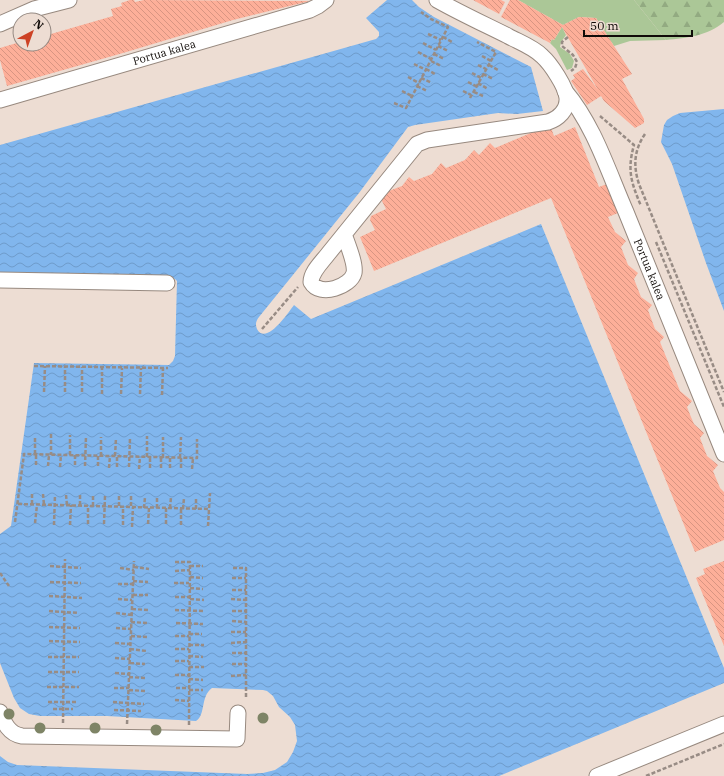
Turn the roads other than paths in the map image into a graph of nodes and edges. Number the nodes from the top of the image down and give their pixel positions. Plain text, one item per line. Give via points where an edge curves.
1 (69, 0) edge
2 (326, 0) edge
3 (437, 0) edge
4 (39, 4) edge
5 (0, 24) edge
6 (565, 91) junction
7 (0, 100) edge
8 (344, 234) junction
9 (0, 280) edge
10 (167, 283) dead end
11 (724, 454) edge
12 (0, 712) edge
13 (238, 713) dead end
14 (724, 724) edge
15 (597, 776) edge

1 - 4 street
2 - 7 street, Portua kalea via 310,10
3 - 6 street, Portua kalea via 542,56
4 - 5 street
6 - 8 street via 565,109 551,121 427,140 417,144
6 - 11 street, Portua kalea via 581,112 593,135
8 - 8 street via 313,274 311,280 313,286 318,289 325,291 334,288 353,275 354,268
9 - 10 street
12 - 13 street via 10,730 22,736 237,739
14 - 15 street

